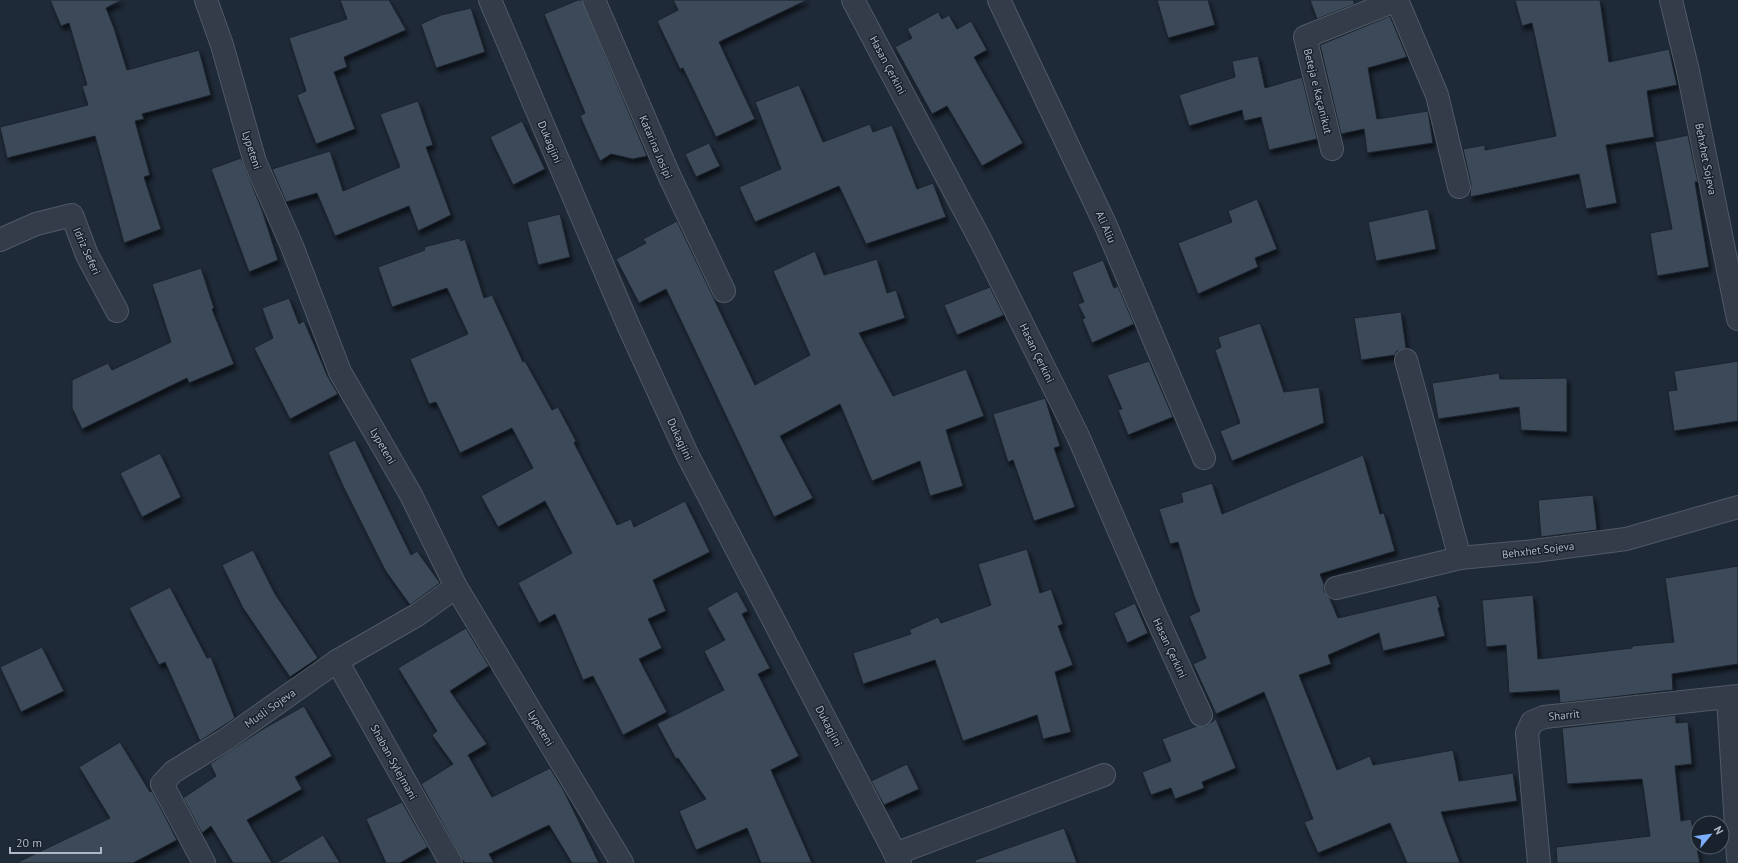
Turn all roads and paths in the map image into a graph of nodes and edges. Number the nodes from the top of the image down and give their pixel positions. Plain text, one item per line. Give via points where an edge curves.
1 (206, 0) edge
2 (490, 0) edge
3 (594, 0) edge
4 (853, 0) edge
5 (999, 0) edge
6 (1397, 0) edge
7 (1671, 0) edge
8 (1332, 149) dead end
9 (1459, 188) dead end
10 (0, 240) edge
11 (724, 291) dead end
12 (117, 311) dead end
13 (1738, 319) edge
14 (1406, 360) dead end
15 (1204, 458) dead end
16 (1738, 507) edge
17 (1460, 558) junction
18 (456, 587) junction
19 (1336, 588) dead end
20 (337, 661) junction
21 (1733, 697) edge
22 (1200, 715) dead end
23 (1104, 775) dead end
24 (1738, 858) edge
25 (898, 859) edge
26 (204, 863) edge
27 (450, 863) edge
28 (622, 863) edge
29 (1539, 863) edge

1 - 18 street, Lypeteni via 222,45 255,162 292,246 340,372 412,495
2 - 25 street, Dukagjini via 628,325 687,454
3 - 11 street, Katarina Josipi via 668,176
4 - 22 street, Hasan Çerkini via 982,243 1078,436
5 - 15 street, Ali Aliu via 1106,226
6 - 8 street, Beteja e Kaçanikut via 1305,37
6 - 9 street, Beteja e Kaçanikut via 1437,95
7 - 13 street, Behxhet Sojeva via 1688,71
10 - 12 street, Idriz Seferi via 36,224 72,215 87,255
14 - 17 street
16 - 17 street, Behxhet Sojeva via 1626,539
17 - 19 street, Behxhet Sojeva
18 - 20 street, Musli Sojeva via 416,615
18 - 28 street, Lypeteni
20 - 26 street, Musli Sojeva via 225,740 173,772 162,784
20 - 27 street, Shaban Sylejmani
21 - 24 street
21 - 29 street, Sharrit via 1544,717 1532,722 1527,733
23 - 25 street

